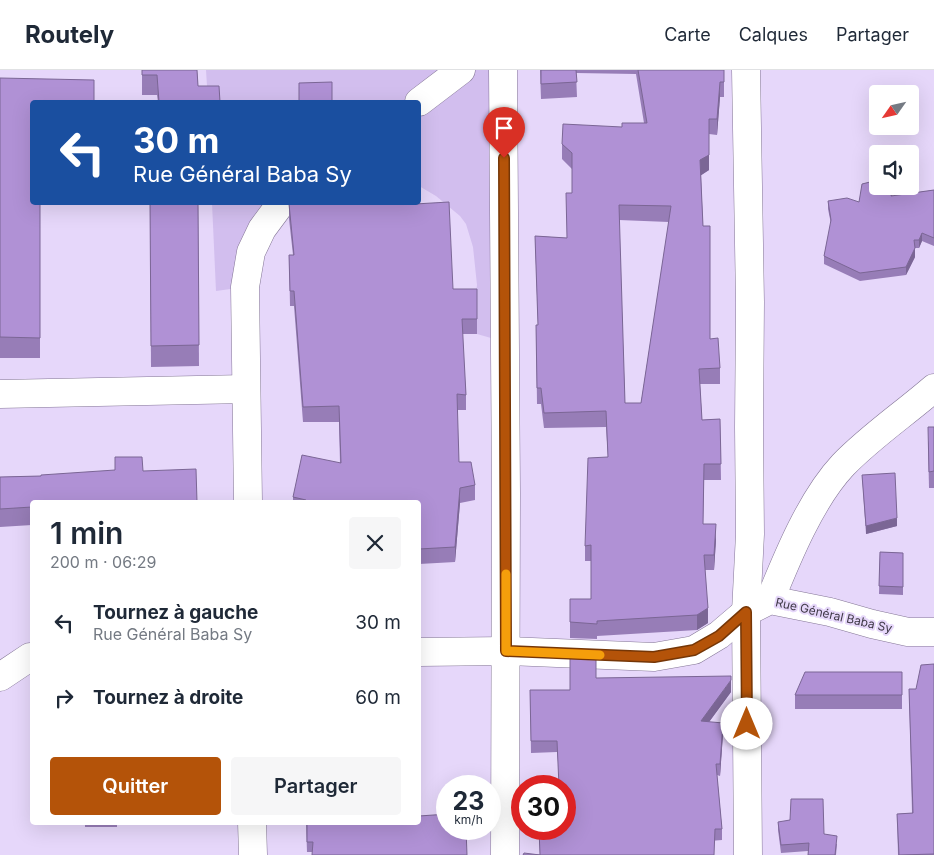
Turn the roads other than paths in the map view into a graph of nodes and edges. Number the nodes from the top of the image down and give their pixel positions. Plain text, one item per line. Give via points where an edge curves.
1 (461, 70) edge
2 (504, 70) edge
3 (746, 70) edge
4 (421, 100) edge
5 (280, 205) edge
6 (246, 388) junction
7 (934, 388) edge
8 (0, 394) edge
9 (248, 500) edge
10 (758, 606) junction
11 (934, 632) edge
12 (506, 651) junction
13 (421, 652) edge
14 (30, 657) edge
15 (0, 658) edge
16 (30, 658) edge
17 (0, 677) edge
18 (252, 825) edge
19 (253, 855) edge
20 (505, 855) edge
21 (748, 855) edge

1 - 4 street
2 - 12 street
3 - 10 street via 750,534
5 - 6 street via 262,229 251,252 245,287
6 - 8 street
6 - 9 street
7 - 10 street via 842,466 817,500 785,563
10 - 11 street, Rue Général Baba Sy via 830,612 908,632
10 - 12 street via 719,636 694,650 654,657
10 - 21 street
12 - 13 street
12 - 20 street
14 - 15 street
16 - 17 street
18 - 19 street

